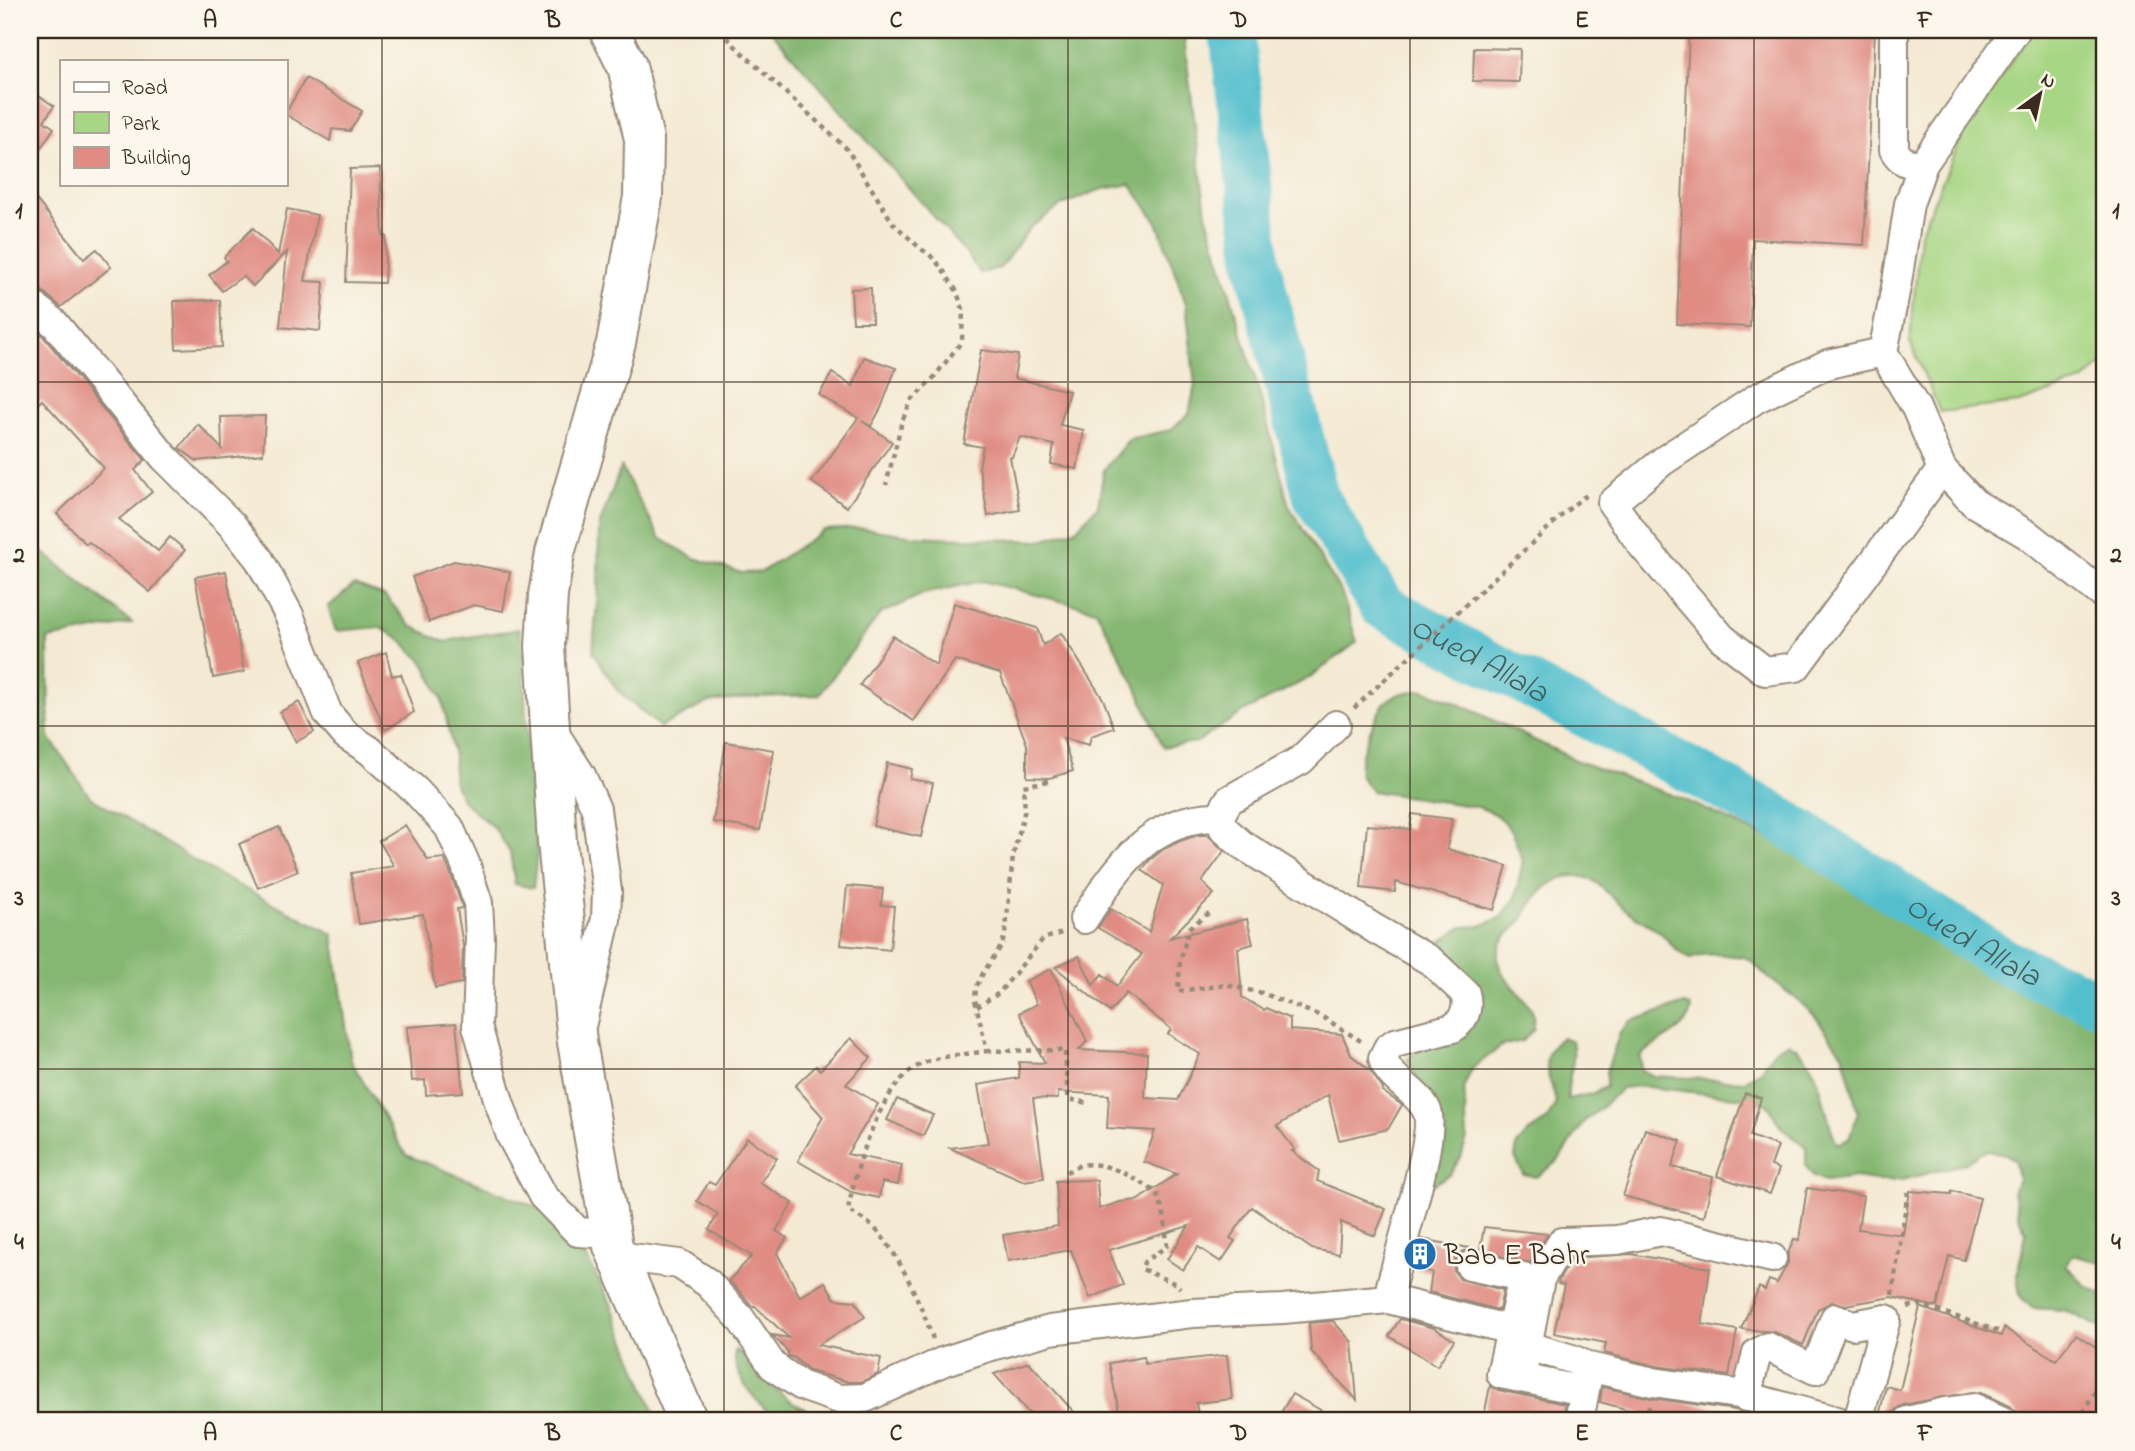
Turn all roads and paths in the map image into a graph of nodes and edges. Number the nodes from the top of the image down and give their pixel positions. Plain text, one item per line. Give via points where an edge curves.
1 (609, 30) edge
2 (720, 30) edge
3 (1894, 30) edge
4 (2016, 30) edge
5 (1923, 164) junction
6 (30, 303) edge
7 (1883, 352) junction
8 (1942, 469) junction
9 (886, 485) dead end
10 (1572, 506) dead end
11 (2105, 596) edge
12 (1336, 725) joint
13 (1053, 780) dead end
14 (1219, 817) junction
15 (1209, 913) dead end
16 (1084, 919) joint
17 (977, 1007) junction
18 (987, 1051) junction
19 (1383, 1058) junction
20 (1088, 1103) dead end
21 (1066, 1172) dead end
22 (1908, 1192) dead end
23 (615, 1245) junction
24 (1772, 1258) dead end
25 (1471, 1266) dead end
26 (1531, 1278) junction
27 (1388, 1299) junction
28 (1891, 1304) dead end
29 (1900, 1305) dead end
30 (1192, 1313) junction
31 (1998, 1331) dead end
32 (1520, 1338) junction
33 (942, 1362) junction
34 (1815, 1370) junction
35 (2105, 1376) edge
36 (1587, 1379) junction
37 (1746, 1396) junction
38 (1798, 1411) junction
39 (1944, 1417) edge
40 (688, 1421) edge
41 (1579, 1421) edge
42 (1837, 1421) edge
43 (1858, 1421) edge
44 (1908, 1421) edge
45 (2002, 1421) edge
46 (2077, 1421) edge

1 - 23 main road via 627,66 643,139 643,197 616,343 555,553 545,646 557,842 577,1042
2 - 9 path via 846,149 893,223 941,267 963,309 962,341 912,400
3 - 5 street via 1894,150 1906,163
4 - 5 street
5 - 7 street via 1909,204
6 - 23 street via 55,324 164,457 259,559 289,615 328,714 425,799 449,827 478,903 477,1026 511,1136 543,1196 578,1232
7 - 8 street via 1916,408
7 - 8 street via 1828,364 1757,398 1663,461 1612,503 1722,638 1765,671 1796,667
8 - 11 street via 1974,503 2028,535
10 - 12 path
12 - 14 street via 1301,760 1230,800
13 - 17 path via 1023,786 1025,809 1013,856 1006,929 1002,945 976,988
14 - 16 street via 1198,817 1172,825 1139,847
14 - 19 street via 1224,829 1241,844 1431,961 1461,988 1467,1005 1461,1022 1395,1043
15 - 19 path via 1189,928 1178,991 1226,985 1262,993 1321,1016
16 - 17 path via 1072,929 1043,939 999,993
17 - 18 path
18 - 20 path via 1065,1050 1068,1099
18 - 33 path via 917,1066 897,1084 862,1153 848,1209 876,1230 908,1279
19 - 27 street via 1425,1107 1429,1121 1420,1178
21 - 30 path via 1083,1165 1108,1167 1157,1193 1167,1246 1144,1262 1142,1269 1176,1284 1188,1296
22 - 28 path
23 - 33 street via 679,1264 708,1283 740,1318 773,1366 802,1386 839,1399 865,1398
23 - 40 main road
24 - 26 street via 1661,1231 1617,1240 1562,1242
25 - 26 street
26 - 32 street
27 - 30 street
27 - 32 street
29 - 31 path via 1919,1304
30 - 33 street via 1050,1330
32 - 36 street via 1572,1359
32 - 36 street via 1501,1374
34 - 37 street via 1768,1347 1757,1353
34 - 38 street
34 - 43 street via 1835,1318 1853,1325 1886,1318
35 - 46 path
36 - 37 street via 1653,1382
36 - 41 street
37 - 38 street
38 - 42 street
39 - 44 street
39 - 45 street via 1974,1408

